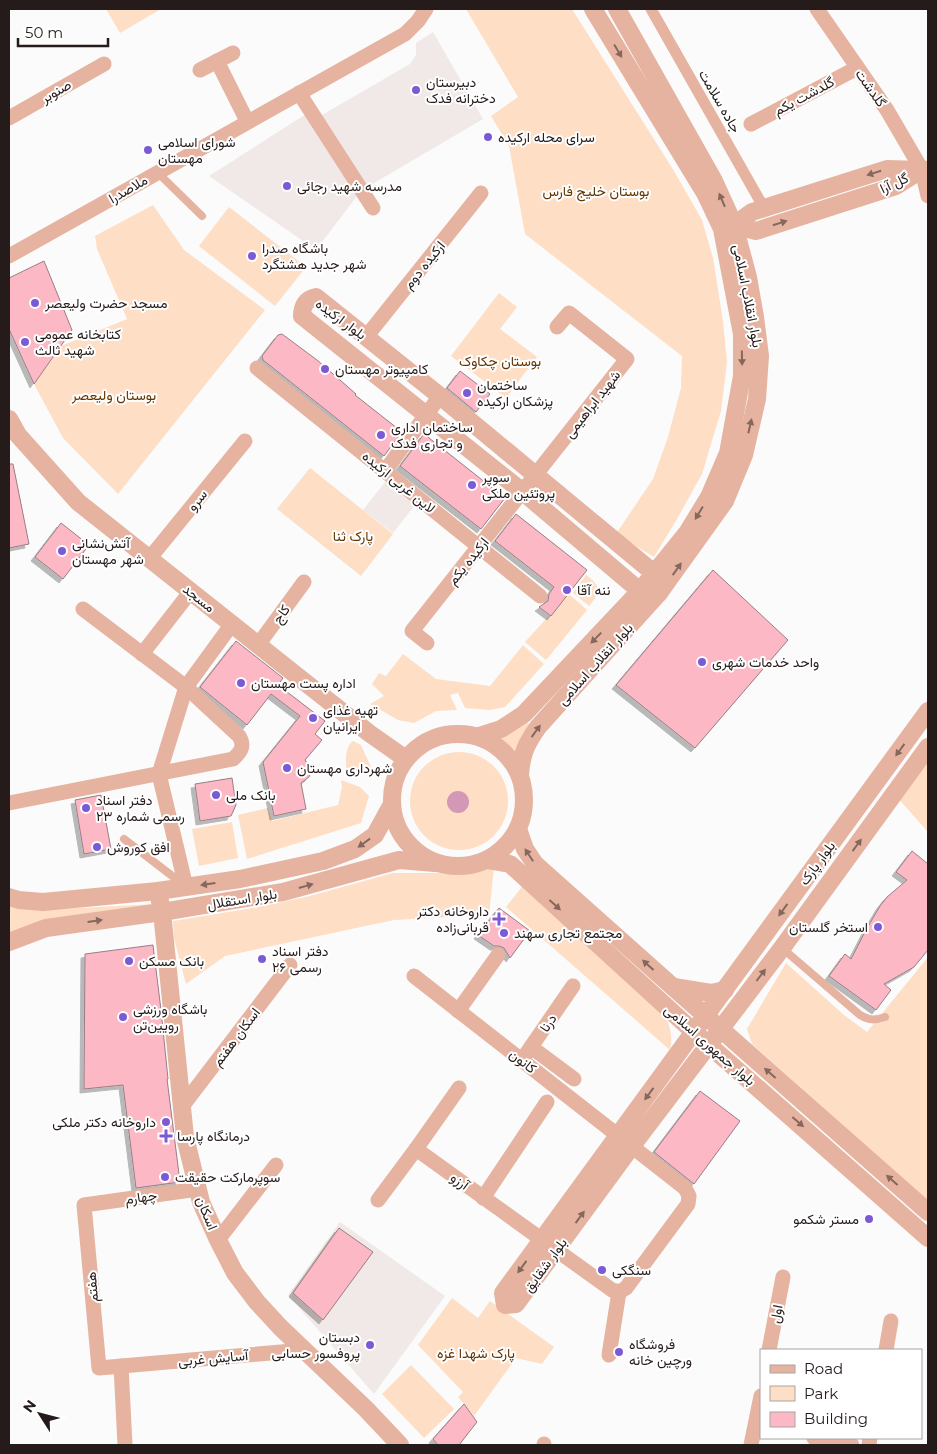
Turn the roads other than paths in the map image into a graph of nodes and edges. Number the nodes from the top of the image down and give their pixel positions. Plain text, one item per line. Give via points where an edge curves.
1 (426, 9) edge
2 (593, 9) edge
3 (618, 9) edge
4 (651, 9) edge
5 (816, 9) edge
6 (233, 53) dead end
7 (217, 62) junction
8 (104, 64) dead end
9 (857, 68) junction
10 (200, 70) dead end
11 (299, 93) junction
12 (9, 118) edge
13 (247, 121) junction
14 (751, 124) dead end
15 (926, 171) edge
16 (157, 172) junction
17 (480, 193) dead end
18 (928, 196) edge
19 (373, 208) dead end
20 (764, 208) junction
21 (202, 216) dead end
22 (728, 227) junction
23 (9, 256) edge
24 (557, 327) dead end
25 (359, 346) junction
26 (257, 368) dead end
27 (440, 396) junction
28 (427, 414) junction
29 (9, 419) edge
30 (244, 442) dead end
31 (385, 471) junction
32 (536, 475) junction
33 (523, 492) junction
34 (480, 547) junction
35 (149, 559) junction
36 (655, 574) junction
37 (304, 582) dead end
38 (191, 591) junction
39 (640, 591) junction
40 (659, 593) junction
41 (540, 596) dead end
42 (83, 609) dead end
43 (232, 624) junction
44 (427, 643) dead end
45 (258, 645) junction
46 (142, 654) junction
47 (186, 686) junction
48 (928, 711) edge
49 (479, 736) junction
50 (928, 747) edge
51 (406, 759) junction
52 (159, 774) junction
53 (520, 776) junction
54 (9, 803) edge
55 (392, 804) junction
56 (518, 829) junction
57 (124, 839) dead end
58 (487, 860) junction
59 (435, 863) junction
60 (186, 887) junction
61 (158, 891) junction
62 (9, 897) edge
63 (162, 912) junction
64 (9, 942) edge
65 (782, 948) junction
66 (498, 955) dead end
67 (290, 965) dead end
68 (414, 976) dead end
69 (573, 986) dead end
70 (673, 987) junction
71 (725, 990) junction
72 (739, 1004) junction
73 (666, 1006) junction
74 (458, 1011) junction
75 (706, 1015) junction
76 (886, 1017) dead end
77 (720, 1028) junction
78 (694, 1032) junction
79 (709, 1044) junction
80 (531, 1047) junction
81 (747, 1052) junction
82 (677, 1054) junction
83 (522, 1060) junction
84 (692, 1066) junction
85 (735, 1067) junction
86 (574, 1079) dead end
87 (459, 1088) dead end
88 (547, 1102) dead end
89 (182, 1108) junction
90 (625, 1141) junction
91 (416, 1149) junction
92 (276, 1165) dead end
93 (198, 1189) junction
94 (483, 1198) junction
95 (378, 1200) dead end
96 (84, 1205) joint
97 (928, 1212) edge
98 (928, 1238) edge
99 (218, 1240) junction
100 (548, 1245) junction
101 (783, 1277) dead end
102 (616, 1291) junction
103 (891, 1321) dead end
104 (769, 1349) edge
105 (886, 1349) edge
106 (304, 1350) junction
107 (609, 1355) dead end
108 (121, 1366) junction
109 (99, 1368) joint
110 (760, 1406) edge
111 (758, 1427) edge
112 (819, 1439) edge
113 (125, 1445) edge
114 (400, 1445) edge
115 (751, 1445) edge
116 (852, 1445) edge

1 - 11 street, ملاصدرا via 405,34
2 -> 22 street, بلوار انقلاب اسلامی
22 -> 3 street, بلوار انقلاب اسلامی via 714,181
4 - 20 street, جاده سلامت
5 - 9 street, گلدشت
6 - 7 street
7 - 10 street
7 - 13 street
8 - 12 street, صنوبر
9 - 14 street, گلدشت یکم
9 - 15 street, گلدشت
11 - 13 street, ملاصدرا
11 - 19 street
13 - 16 street, ملاصدرا
15 - 18 street, گلدشت
15 -> 20 street, گل آرا via 887,169
22 -> 15 street, گل آرا via 756,230 896,186
16 - 21 lane
16 - 23 street, ملاصدرا
17 - 25 street, ارکیده دوم
20 - 22 street, گل آرا
22 -> 36 street, بلوار انقلاب اسلامی via 742,334 742,376 728,453 709,497 687,533
40 -> 22 street, بلوار انقلاب اسلامی via 725,501 744,455 756,398 760,356 755,317 748,276
24 - 32 street, شهید ابراهیمی via 569,313 628,359
25 - 27 street, بلوار ارکیده
25 - 28 street, بلوار ارکیده
26 - 31 street, لاین غربی ارکیده
27 - 28 street
27 - 32 street, بلوار ارکیده
28 - 31 street
28 - 33 street, بلوار ارکیده
29 - 35 street, مسجد via 18,435 78,502
30 - 35 street, سرو
31 - 34 street, لاین غربی ارکیده
32 - 33 street, ارکیده یکم
32 - 36 street, بلوار ارکیده
33 - 34 street, ارکیده یکم
33 - 39 street, بلوار ارکیده
34 - 41 street, لاین غربی ارکیده
34 - 44 street, ارکیده یکم via 412,631
35 - 38 street, مسجد
36 - 39 street, بلوار انقلاب اسلامی
36 - 40 street
37 - 45 street, کاج
38 - 43 street, مسجد
38 - 46 street
39 - 40 street
39 -> 49 street, بلوار انقلاب اسلامی via 524,714 501,729
53 -> 40 street, بلوار انقلاب اسلامی via 521,757 538,727
42 - 46 street
43 - 45 street, مسجد
43 - 47 street
45 - 51 street, مسجد
46 - 47 street
47 - 52 street
47 - 52 street via 239,736 242,749 233,759
48 -> 71 street, بلوار پارک
49 - 51 street via 463,733 431,739
49 - 53 street via 504,751
65 -> 50 street, بلوار پارک
51 - 55 street via 393,788
52 - 54 street
52 - 60 street
53 - 56 street via 525,803
55 - 59 street via 394,819 405,840 421,856
55 -> 60 street, بلوار استقلال via 375,835 355,849 306,865
56 - 58 street via 505,847
70 -> 56 street, بلوار جمهوری اسلامی via 535,864
57 - 60 lane
58 - 59 street via 462,867
58 -> 73 street, بلوار جمهوری اسلامی via 510,864
63 -> 59 street, بلوار استقلال via 283,892 399,860
60 - 61 street, بلوار استقلال
61 - 62 street, بلوار استقلال via 43,902
61 - 63 street, اسکان
64 -> 63 street, بلوار استقلال via 46,928
63 - 89 street, اسکان
72 -> 65 street, بلوار پارک
65 - 76 lane via 860,1015 868,1020
66 - 74 street
67 - 89 street, اسکان هفتم
68 - 74 street, کانون
69 - 80 street, درنا
70 - 71 street via 711,993
70 - 75 street, بلوار جمهوری اسلامی
71 - 75 street, بلوار پارک
72 - 77 street, بلوار پارک
72 - 81 street via 736,1021
73 - 78 street, بلوار جمهوری اسلامی
73 - 82 street via 675,1024
74 - 83 street, کانون
75 - 77 street, بلوار جمهوری اسلامی
75 - 78 street, بلوار پارک
77 - 79 street, بلوار پارک
77 - 81 street, بلوار جمهوری اسلامی
78 - 79 street, بلوار جمهوری اسلامی
78 - 82 street, بلوار شقایق
79 - 84 street, بلوار شقایق
79 - 85 street, بلوار جمهوری اسلامی
80 - 83 street, درنا
80 - 86 street
97 -> 81 street, بلوار جمهوری اسلامی
82 -> 90 street, بلوار شقایق
83 - 90 street, کانون
84 - 85 street via 707,1062
84 - 90 street, بلوار شقایق
85 -> 98 street, بلوار جمهوری اسلامی
87 - 91 street
88 - 94 street
89 - 93 street, اسکان via 185,1137
90 - 100 street, بلوار شقایق
90 - 102 street, کانون via 685,1188 690,1196 688,1204 626,1288
91 - 94 street, آرزو
91 - 95 street
92 - 99 street
93 - 96 street, چهارم
93 - 99 street, اسکان
94 - 100 street, آرزو
96 - 109 street, هفتم
99 - 106 street, اسکان via 235,1273 257,1302
100 - 102 street, آرزو
101 - 104 street, اول
102 - 107 street
103 - 105 street
106 - 108 street, آسایش غربی
106 - 114 street, اسکان
108 - 109 street, آسایش غربی
108 - 113 street
110 - 111 street
111 - 115 street
112 - 116 street

